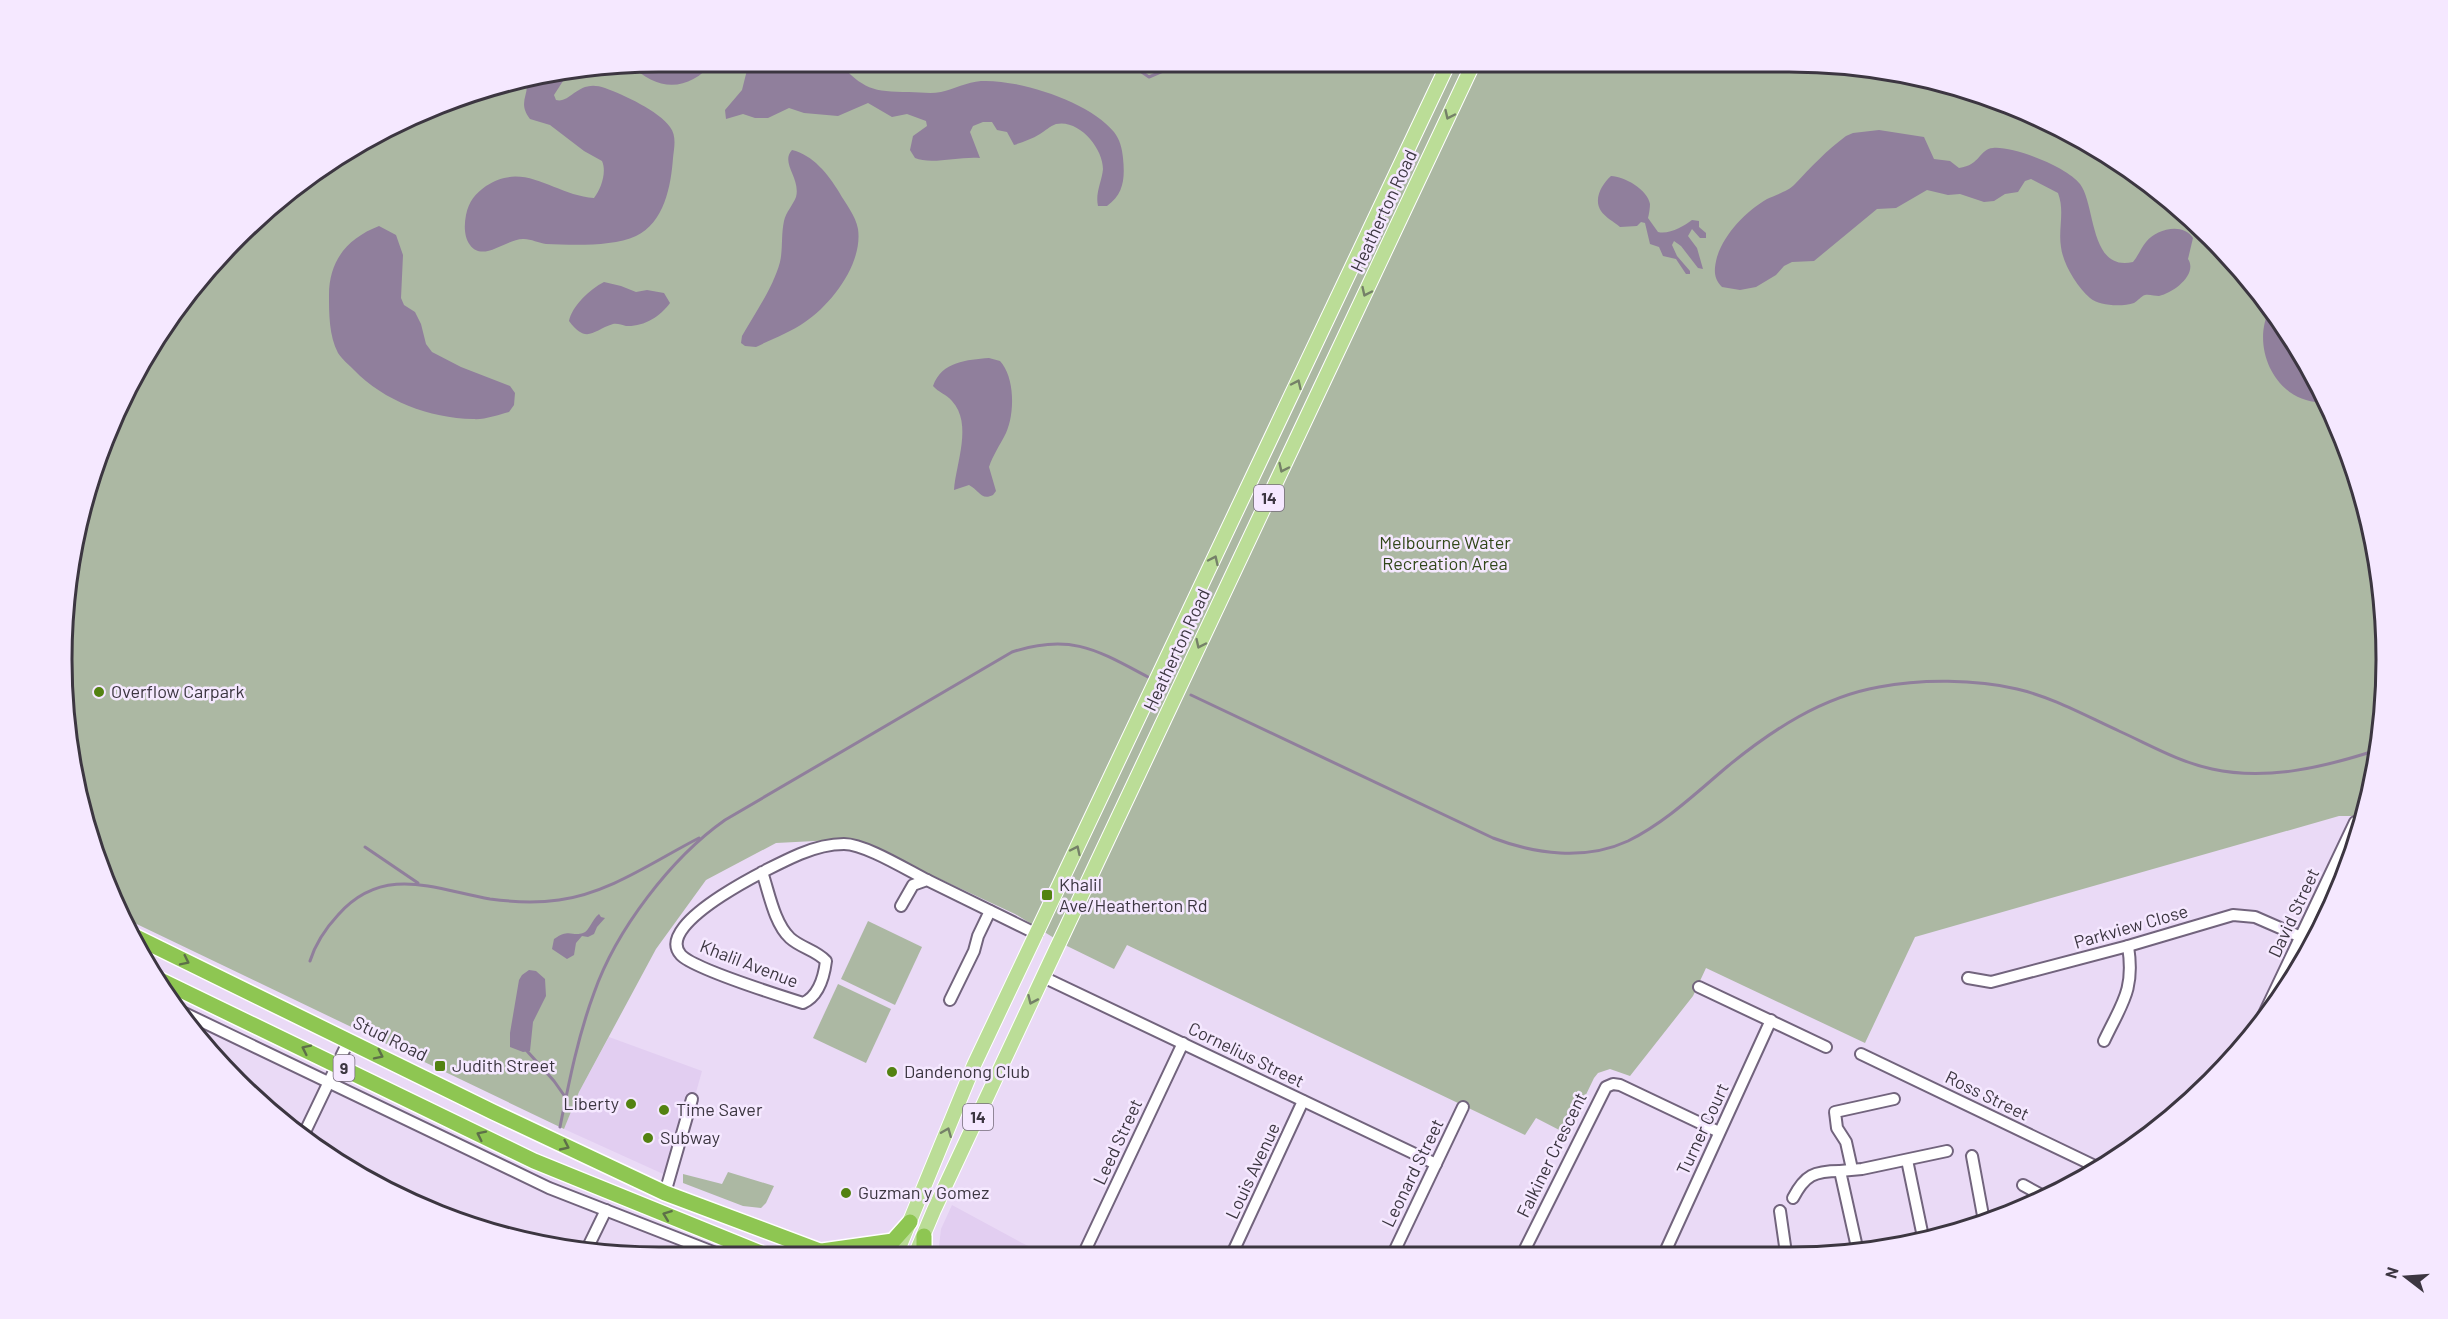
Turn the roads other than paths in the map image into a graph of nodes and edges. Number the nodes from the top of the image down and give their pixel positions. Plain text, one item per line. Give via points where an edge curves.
1 (1444, 72) edge
2 (1469, 72) edge
3 (762, 872) junction
4 (2334, 877) edge
5 (927, 880) junction
6 (901, 906) dead end
7 (990, 911) junction
8 (1036, 934) junction
9 (2301, 937) junction
10 (145, 941) edge
11 (1058, 945) junction
12 (2128, 946) junction
13 (2292, 961) edge
14 (1021, 967) junction
15 (1042, 977) junction
16 (1968, 978) dead end
17 (170, 985) edge
18 (1699, 987) dead end
19 (950, 999) dead end
20 (193, 1017) edge
21 (1771, 1020) junction
22 (349, 1040) junction
23 (2104, 1041) dead end
24 (1183, 1043) junction
25 (1826, 1047) dead end
26 (1861, 1054) dead end
27 (337, 1065) junction
28 (329, 1083) junction
29 (692, 1099) dead end
30 (1894, 1099) dead end
31 (1303, 1101) junction
32 (1463, 1107) dead end
33 (306, 1129) edge
34 (1719, 1132) junction
35 (1947, 1151) dead end
36 (1972, 1156) dead end
37 (1907, 1160) junction
38 (2090, 1163) edge
39 (1436, 1164) junction
40 (1852, 1169) junction
41 (1840, 1171) junction
42 (2022, 1185) dead end
43 (2035, 1192) edge
44 (665, 1193) junction
45 (1794, 1198) dead end
46 (606, 1210) junction
47 (1780, 1211) dead end
48 (1983, 1214) edge
49 (910, 1222) junction
50 (1922, 1232) edge
51 (924, 1236) junction
52 (590, 1243) edge
53 (1856, 1243) edge
54 (700, 1247) edge
55 (746, 1247) edge
56 (811, 1247) edge
57 (860, 1247) edge
58 (900, 1247) edge
59 (919, 1247) edge
60 (924, 1247) edge
61 (1087, 1247) edge
62 (1235, 1247) edge
63 (1396, 1247) edge
64 (1526, 1247) edge
65 (1667, 1247) edge
66 (1784, 1247) edge

8 -> 1 main road, Heatherton Road / 14
2 -> 11 main road, Heatherton Road / 14
3 - 3 street, Khalil Avenue via 700,909 683,927 677,946 680,954 699,965 803,1003 811,999 819,986 826,961 788,936
3 - 5 street, Khalil Avenue via 802,853 844,844 860,847
4 - 9 street, David Street
5 - 6 street via 913,885
5 - 7 street, Khalil Avenue
7 - 8 street, Khalil Avenue
7 - 19 street
8 - 11 main road
8 - 14 main road, Heatherton Road / 14
9 - 12 street, Parkview Close via 2263,919 2241,915
9 - 13 street, David Street
10 -> 22 highway, Stud Road / 9
11 - 15 main road, Heatherton Road / 14
12 - 16 street, Parkview Close via 1991,982
12 - 23 street via 2130,983
14 - 15 main road
49 -> 14 main road, Heatherton Road / 14 via 974,1065
15 - 24 street, Cornelius Street
15 -> 51 main road, Heatherton Road / 14
27 -> 17 highway, 9
18 - 21 street
20 - 28 street
21 - 25 street
21 - 34 street, Turner Court
22 - 27 street
22 -> 44 highway, Stud Road / 9
24 - 31 street, Cornelius Street
24 - 61 street, Leed Street
26 - 38 street, Ross Street
27 - 28 street
55 -> 27 highway, 9 via 534,1161
28 - 33 street
28 - 46 street via 549,1188
29 - 44 street
30 - 40 street via 1834,1112
31 - 39 street, Cornelius Street
31 - 62 street, Louis Avenue
32 - 39 street, Leonard Street
34 - 64 street, Falkiner Crescent via 1620,1085 1605,1087
34 - 65 street, Turner Court
35 - 37 street
36 - 48 street
37 - 40 street
37 - 50 street
39 - 63 street, Leonard Street
40 - 41 street
41 - 45 street via 1810,1175 1802,1181
41 - 53 street
42 - 43 street
44 - 56 highway, Stud Road / 9
46 - 52 street
46 - 54 street
47 - 66 street
49 - 57 highway via 893,1241
49 - 58 main road, Heatherton Road / 14
51 - 59 main road, Heatherton Road / 14
51 - 60 highway

